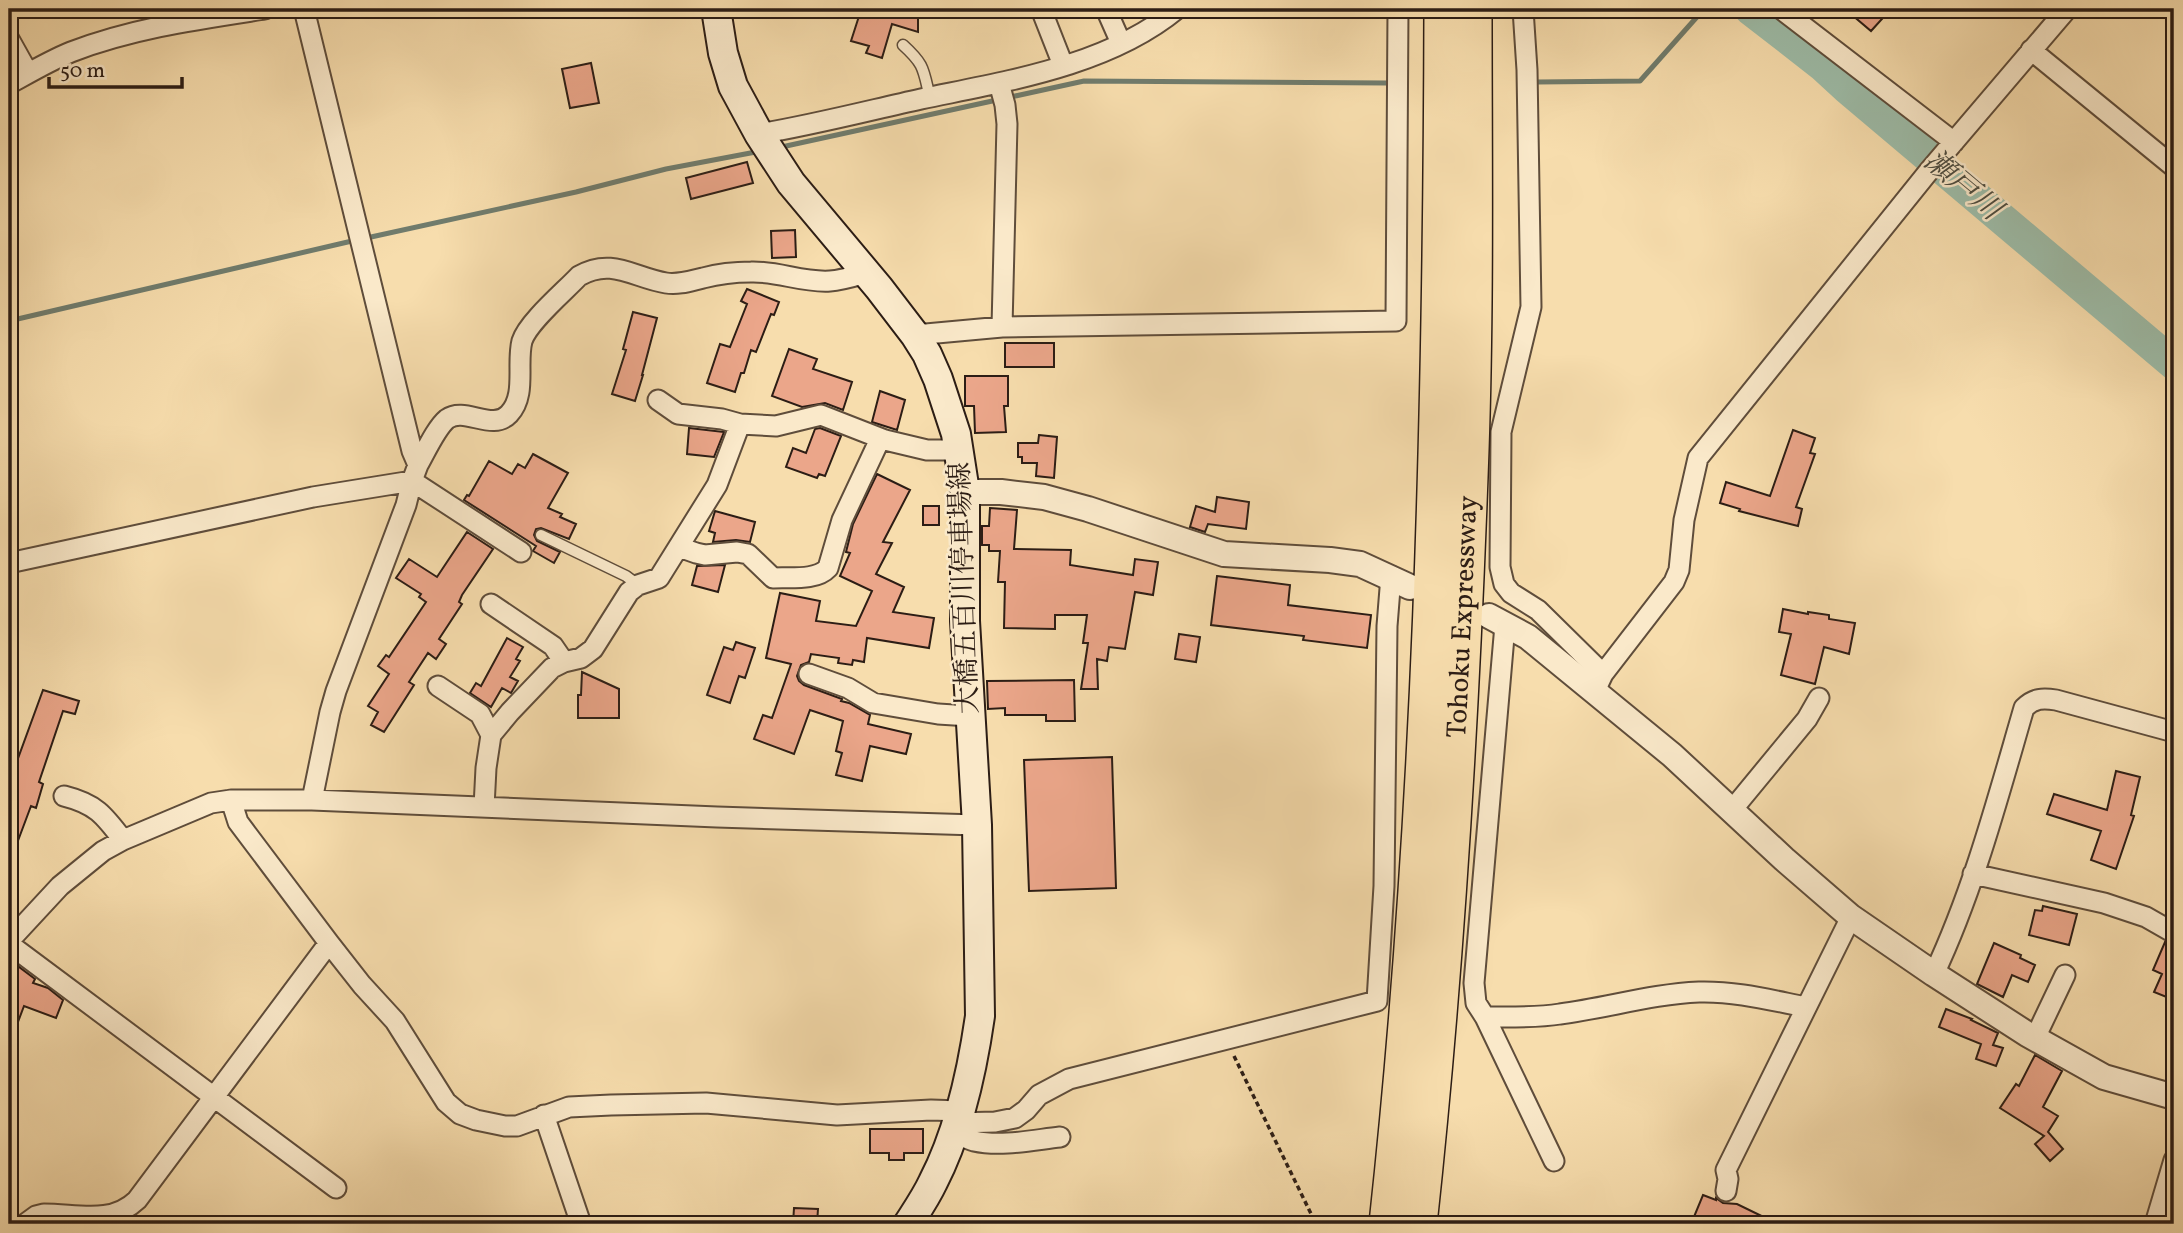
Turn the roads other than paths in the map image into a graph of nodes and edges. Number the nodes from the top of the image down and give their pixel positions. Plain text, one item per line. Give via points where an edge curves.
1 (265, 9) edge
2 (303, 9) edge
3 (716, 9) edge
4 (1041, 9) edge
5 (1106, 9) edge
6 (1177, 9) edge
7 (1398, 9) edge
8 (1443, 9) edge
9 (1473, 9) edge
10 (1523, 9) edge
11 (1782, 9) edge
12 (2067, 9) edge
13 (183, 15) edge
14 (9, 39) edge
15 (1121, 43) junction
16 (903, 46) dead end
17 (2031, 50) junction
18 (1063, 65) junction
19 (28, 74) junction
20 (9, 84) edge
21 (1002, 93) junction
22 (930, 98) junction
23 (765, 144) junction
24 (1948, 148) junction
25 (2174, 167) edge
26 (866, 273) junction
27 (1002, 327) junction
28 (915, 335) junction
29 (658, 400) dead end
30 (740, 424) junction
31 (880, 439) junction
32 (959, 450) junction
33 (415, 473) junction
34 (965, 492) junction
35 (541, 536) dead end
36 (679, 547) junction
37 (521, 552) dead end
38 (9, 563) edge
39 (1401, 581) joint
40 (638, 586) junction
41 (491, 604) dead end
42 (1497, 620) joint
43 (564, 662) junction
44 (810, 674) dead end
45 (1598, 683) junction
46 (438, 686) dead end
47 (1819, 698) dead end
48 (970, 716) junction
49 (2174, 732) edge
50 (491, 735) junction
51 (64, 796) dead end
52 (230, 800) junction
53 (312, 800) junction
54 (484, 807) junction
55 (1732, 810) junction
56 (976, 825) junction
57 (123, 841) junction
58 (1973, 874) junction
59 (1851, 917) junction
60 (2174, 933) edge
61 (9, 943) edge
62 (329, 943) junction
63 (1934, 974) junction
64 (2064, 975) dead end
65 (1805, 1007) junction
66 (1485, 1017) junction
67 (2035, 1038) junction
68 (215, 1097) junction
69 (2174, 1097) edge
70 (544, 1115) junction
71 (956, 1122) junction
72 (1060, 1137) dead end
73 (2174, 1160) edge
74 (1554, 1161) dead end
75 (336, 1188) dead end
76 (1726, 1191) dead end
77 (25, 1224) edge
78 (581, 1224) edge
79 (908, 1224) edge
80 (1388, 1224) edge
81 (1418, 1224) edge
82 (2155, 1224) edge

1 - 13 street
2 - 33 street
3 - 23 main road, 大橋五百川停車場線 via 733,86
4 - 18 street
5 - 15 street
6 - 15 street
7 - 27 street via 1396,321
8 - 80 highway, Tohoku Expressway via 1442,281 1430,656 1419,880
9 - 81 highway, Tohoku Expressway via 1474,253 1461,658 1449,885
10 - 45 street via 1531,307 1501,432 1500,567 1511,593 1538,610
11 - 24 street
12 - 17 street
13 - 19 street via 92,45
14 - 19 street
15 - 18 street
16 - 22 lane via 920,61
17 - 24 street
17 - 25 street
18 - 21 street
19 - 20 street
21 - 22 street
21 - 27 street via 1007,124
22 - 23 street
23 - 26 main road, 大橋五百川停車場線 via 791,183
24 - 45 street via 1698,458 1674,582
26 - 28 main road, 大橋五百川停車場線
26 - 33 street via 812,281 750,272 665,283 611,267 589,271 545,311 523,339 519,392 511,412 502,419 451,417
27 - 28 street
28 - 32 main road, 大橋五百川停車場線 via 938,379
29 - 30 street via 678,414
30 - 31 street via 776,426 821,415
30 - 36 street via 717,485
31 - 32 street via 926,450
31 - 36 street via 822,574 773,578 748,554 705,555
32 - 34 main road, 大橋五百川停車場線
33 - 37 street
33 - 38 street
33 - 53 street via 336,691
34 - 39 street via 1044,497 1224,554 1360,564
34 - 48 main road, 大橋五百川停車場線
35 - 40 lane
36 - 40 street via 659,578
39 - 71 street via 1387,626 1384,886 1377,1001 1069,1079 1039,1095 1015,1118
40 - 43 street via 629,592 593,649
41 - 43 street via 553,646
42 - 45 street
42 - 66 street via 1474,983 1476,1003
43 - 50 street via 552,668
44 - 48 street via 873,703
45 - 55 street
46 - 50 street via 480,714
47 - 55 street
48 - 56 main road, 大橋五百川停車場線
49 - 58 street via 2056,700 2030,702 2024,708
50 - 54 street
51 - 57 street via 92,805
52 - 53 street
52 - 57 street via 211,803
52 - 62 street via 239,822
53 - 54 street
54 - 56 street
55 - 59 street
56 - 71 main road, 大橋五百川停車場線 via 980,1016
57 - 61 street via 75,873
58 - 60 street via 2104,904 2146,917
58 - 63 street
59 - 63 street
59 - 65 street
61 - 68 street
62 - 68 street
62 - 70 street via 395,1021 453,1109 505,1126
63 - 67 street
64 - 67 street
65 - 66 street via 1742,994 1703,992 1559,1014
65 - 76 street via 1726,1170
66 - 74 street
67 - 69 street via 2104,1077
68 - 75 street
68 - 77 street via 130,1206 103,1216 44,1214
70 - 71 street via 569,1107 706,1103 837,1115 930,1110
70 - 78 street
71 - 72 street via 975,1141
71 - 79 main road, 大橋五百川停車場線 via 934,1181
73 - 82 street

